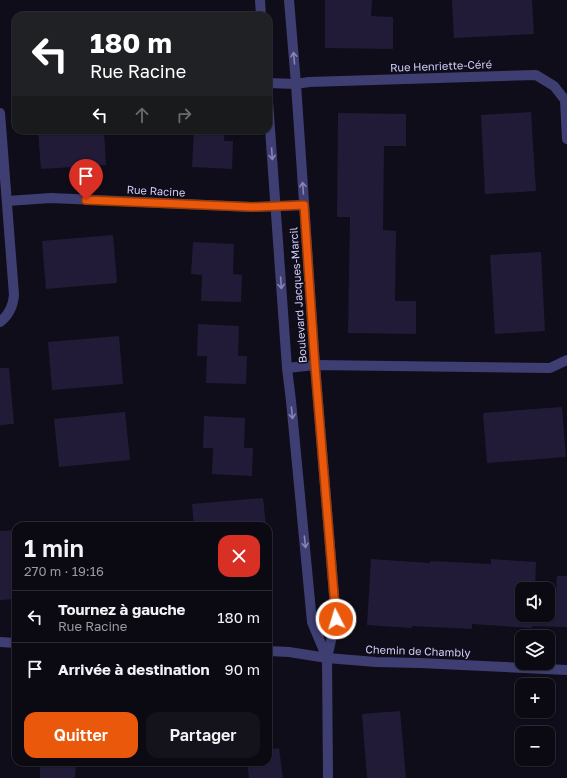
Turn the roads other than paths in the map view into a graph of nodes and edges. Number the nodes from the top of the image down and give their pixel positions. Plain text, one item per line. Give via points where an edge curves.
1 (260, 0) edge
2 (289, 0) edge
3 (262, 12) edge
4 (272, 83) edge
5 (296, 84) junction
6 (0, 113) edge
7 (271, 134) edge
8 (567, 140) edge
9 (7, 201) junction
10 (304, 205) junction
11 (276, 206) junction
12 (0, 322) edge
13 (567, 360) edge
14 (315, 366) junction
15 (287, 368) junction
16 (0, 642) edge
17 (12, 643) edge
18 (272, 651) edge
19 (327, 658) junction
20 (567, 670) edge
21 (328, 778) edge

1 - 3 street
5 -> 2 street, Boulevard Jacques-Marcil
4 - 5 street, Rue Henriette-Céré
5 - 8 street, Rue Henriette-Céré via 536,75 554,86 565,100
10 -> 5 street, Boulevard Jacques-Marcil
6 - 9 street
7 -> 11 street, Boulevard Jacques-Marcil
9 - 11 street, Rue Racine via 51,198
9 - 12 street via 14,301 8,314
10 - 11 street, Rue Racine
10 - 14 street, Boulevard Jacques-Marcil
11 -> 15 street, Boulevard Jacques-Marcil
13 - 14 street via 550,368
14 - 15 street
14 - 19 street, Boulevard Jacques-Marcil via 336,619
15 -> 19 street, Boulevard Jacques-Marcil via 312,622
16 - 17 street
18 - 19 street, Chemin de Chambly
19 - 20 street, Chemin de Chambly
19 - 21 street, Boulevard Jacques-Marcil

